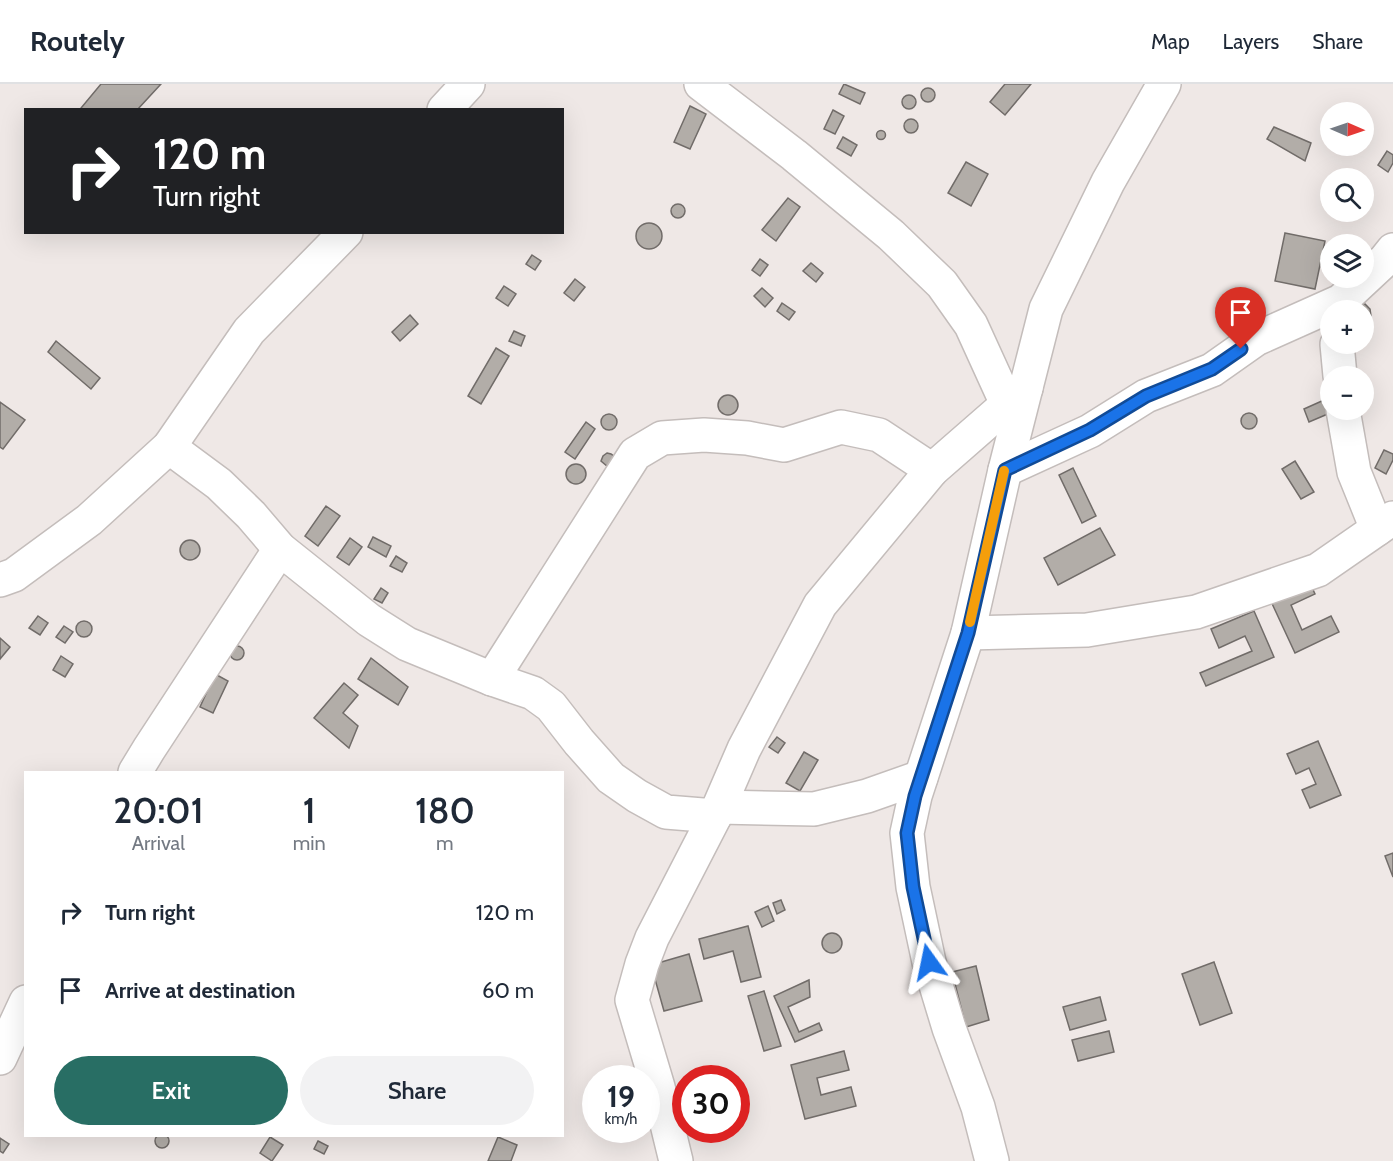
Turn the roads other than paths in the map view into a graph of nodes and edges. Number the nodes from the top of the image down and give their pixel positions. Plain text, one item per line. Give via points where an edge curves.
1 (468, 84) edge
2 (701, 84) edge
3 (1164, 84) edge
4 (446, 108) edge
5 (344, 234) edge
6 (1393, 250) edge
7 (1346, 300) edge
8 (1320, 314) edge
9 (1017, 396) junction
10 (1345, 420) edge
11 (169, 447) junction
12 (932, 470) junction
13 (1005, 470) junction
14 (1385, 524) edge
15 (280, 549) junction
16 (0, 580) edge
17 (968, 633) junction
18 (492, 679) junction
19 (136, 771) edge
20 (921, 777) junction
21 (717, 812) junction
22 (24, 1006) edge
23 (0, 1058) edge
24 (676, 1161) edge
25 (992, 1161) edge

1 - 4 street
2 - 9 street via 891,235 942,284
3 - 9 street via 1108,182 1046,309
5 - 11 street via 249,331
6 - 7 street
8 - 13 street via 1256,339 1212,369 1146,396 1090,430
9 - 12 street
9 - 13 street
10 - 14 street via 1354,472
11 - 15 street via 219,484
11 - 16 street via 90,520 14,575
12 - 18 street via 879,435 841,427 784,445 704,435 662,438 635,454
12 - 21 street via 820,605 744,749
13 - 17 street
14 - 17 street via 1318,570 1196,612 1087,630
15 - 18 street via 369,620 407,644
15 - 19 street
17 - 20 street
18 - 21 street via 533,693 551,706 611,778 637,796 666,812
20 - 21 street via 814,809
20 - 25 street via 907,833 913,887 929,962
21 - 24 street via 652,938 632,1000
22 - 23 street

